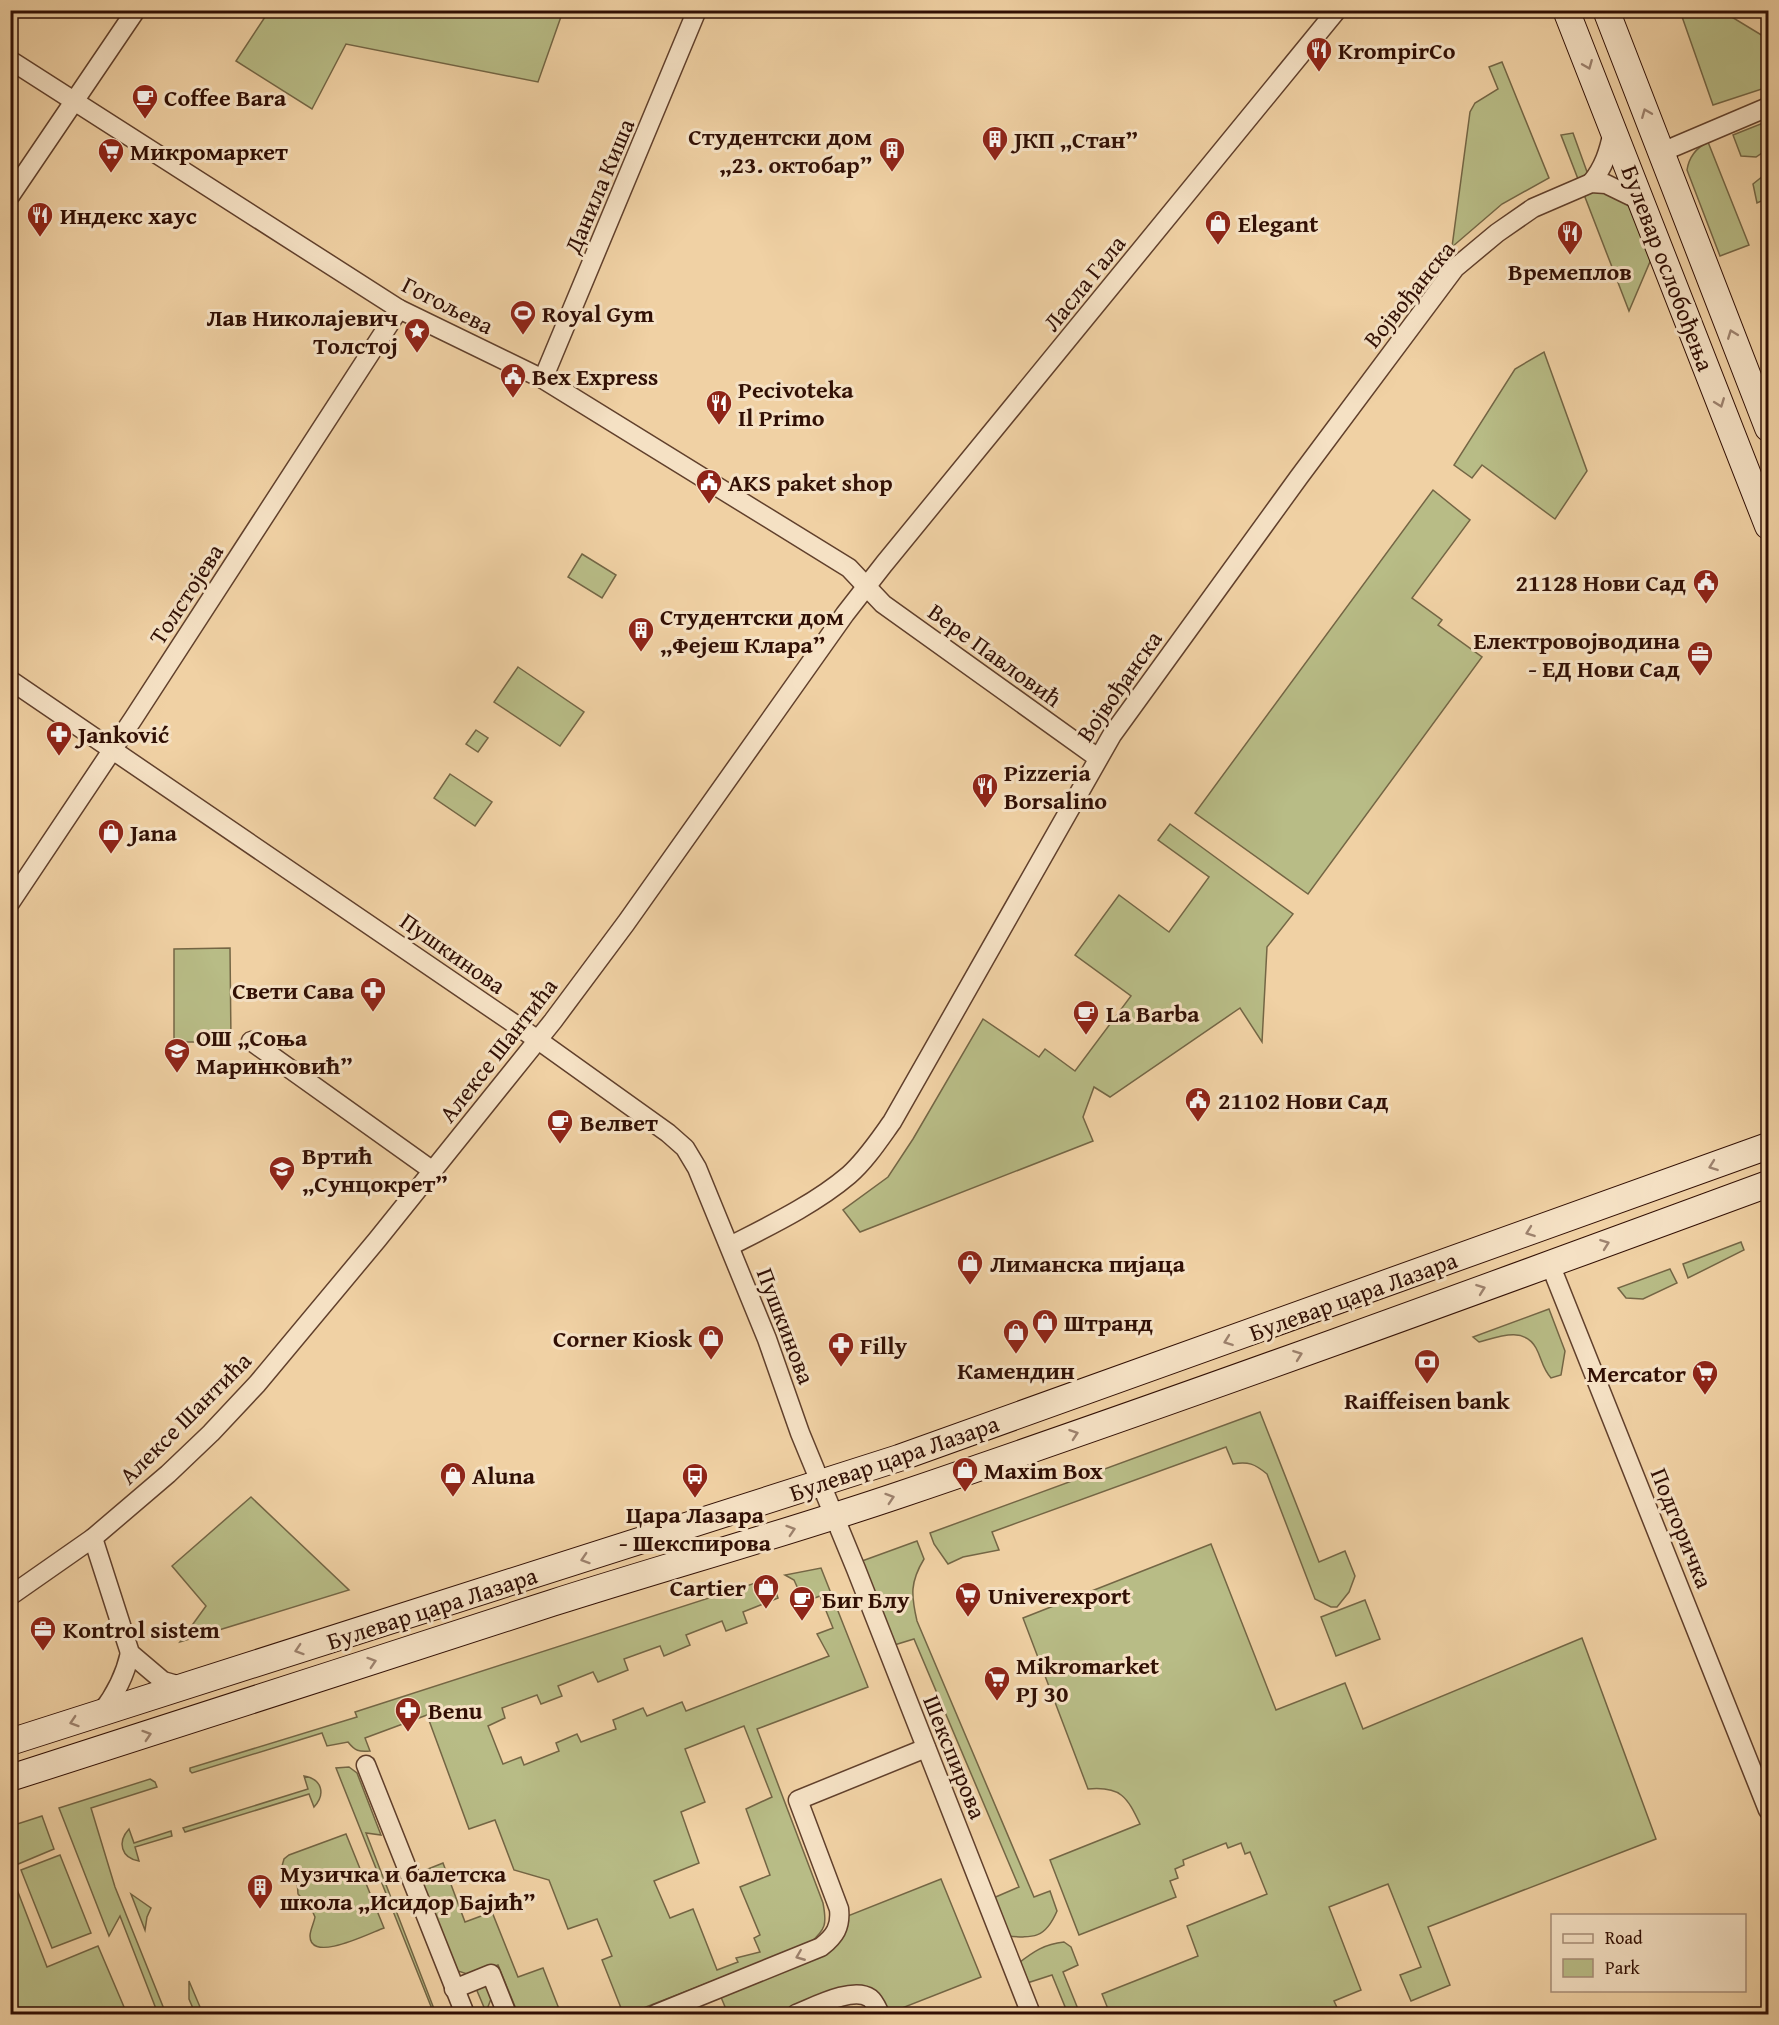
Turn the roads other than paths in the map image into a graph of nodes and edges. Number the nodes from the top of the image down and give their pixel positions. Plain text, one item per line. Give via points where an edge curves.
1 (136, 10) edge
2 (697, 10) edge
3 (1337, 10) edge
4 (1566, 10) edge
5 (1606, 10) edge
6 (10, 60) edge
7 (74, 102) junction
8 (1768, 107) edge
9 (1614, 130) junction
10 (1662, 152) junction
11 (1591, 183) junction
12 (10, 196) edge
13 (1641, 201) junction
14 (399, 309) junction
15 (543, 379) junction
16 (1768, 428) edge
17 (1768, 525) edge
18 (867, 587) junction
19 (10, 680) edge
20 (113, 749) junction
21 (1098, 758) junction
22 (10, 903) edge
23 (538, 1040) junction
24 (250, 1041) dead end
25 (1768, 1146) edge
26 (433, 1171) junction
27 (1768, 1184) edge
28 (730, 1246) junction
29 (1550, 1264) junction
30 (821, 1484) junction
31 (835, 1516) junction
32 (93, 1538) junction
33 (10, 1596) edge
34 (130, 1653) junction
35 (184, 1687) junction
36 (101, 1713) junction
37 (10, 1742) edge
38 (926, 1748) junction
39 (366, 1765) dead end
40 (10, 1778) edge
41 (1768, 1810) edge
42 (454, 1989) junction
43 (465, 2014) edge
44 (507, 2014) edge
45 (656, 2014) edge
46 (796, 2014) edge
47 (880, 2014) edge
48 (1031, 2014) edge

1 - 7 street
2 - 15 street, Данила Киша
3 - 18 street, Ласла Гала
4 -> 9 main road, Булевар ослобођења
10 -> 5 main road, Булевар ослобођења
6 - 7 street, Гогољева
7 - 12 street
7 - 14 street, Гогољева
8 - 10 street
9 - 11 street via 1609,153
9 - 13 main road, Булевар ослобођења
16 -> 10 main road, Булевар ослобођења
11 - 13 street via 1606,184
11 - 21 street, Војвођанска via 1533,208 1455,268 1299,477
13 -> 17 main road, Булевар ослобођења
14 - 15 street, Гогољева
14 - 20 street, Толстојева
15 - 18 street, Гогољева via 849,568
18 - 21 street, Вере Павловић via 883,604
18 - 23 street, Алексе Шантића
19 - 20 street, Пушкинова
20 - 22 street, Толстојева
20 - 23 street, Пушкинова
21 - 28 street, Војвођанска via 892,1122 871,1151 836,1186
23 - 26 street, Алексе Шантића
23 - 28 street, Пушкинова via 685,1148
24 - 26 street
25 -> 30 main road, Булевар цара Лазара
26 - 32 street, Алексе Шантића via 258,1384 168,1474
29 -> 27 main road, Булевар цара Лазара
28 - 30 street, Пушкинова
31 -> 29 main road, Булевар цара Лазара via 1270,1366
29 - 41 street, Подгоричка
30 - 31 street, Пушкинова
30 -> 35 main road, Булевар цара Лазара
31 - 38 street, Шекспирова
40 -> 31 main road, Булевар цара Лазара
32 - 33 street, Алексе Шантића
32 - 34 street
34 - 35 street via 163,1681
34 - 36 street via 113,1697
35 - 36 main road, Булевар цара Лазара
36 -> 37 main road, Булевар цара Лазара
38 -> 45 street via 798,1800 839,1909 837,1931 831,1940
38 - 48 street, Шекспирова
39 - 42 street
42 - 43 street
42 - 44 street via 491,1974
46 - 47 street via 856,1994 869,1997

